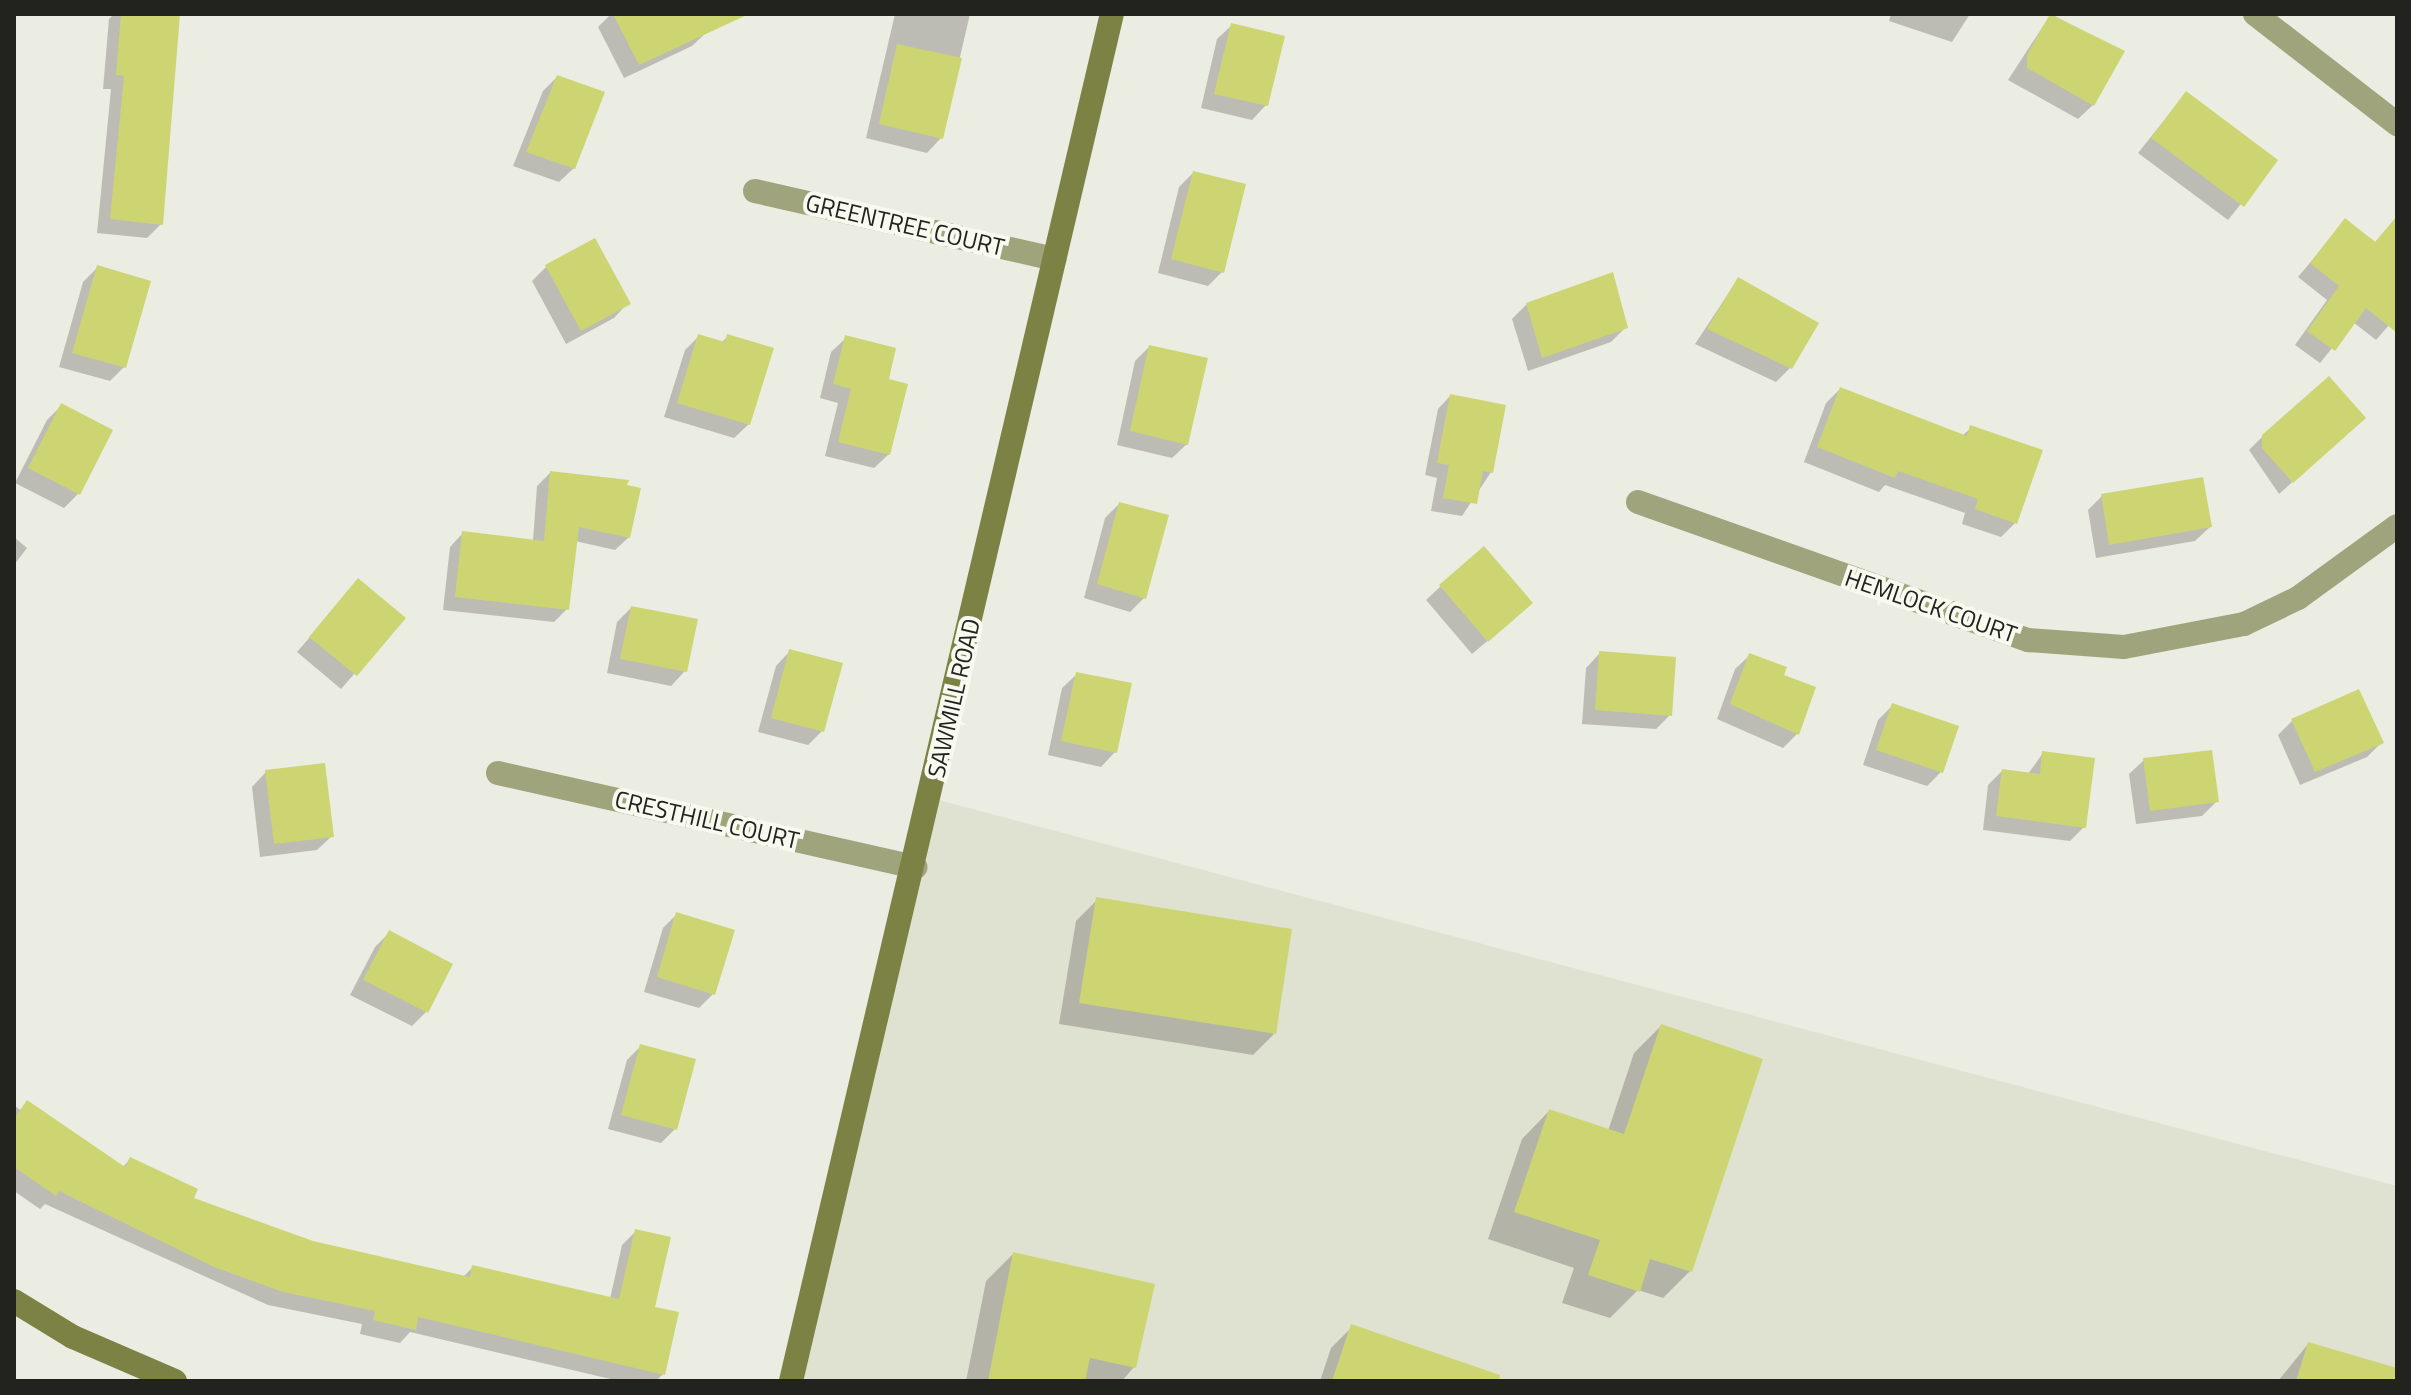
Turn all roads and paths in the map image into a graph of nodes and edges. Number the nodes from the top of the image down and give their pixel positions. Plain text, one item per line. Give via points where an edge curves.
1 (1112, 14) edge
2 (2255, 14) edge
3 (2397, 124) edge
4 (755, 191) dead end
5 (1054, 259) junction
6 (1638, 502) dead end
7 (2397, 526) edge
8 (498, 773) dead end
9 (916, 867) junction
10 (14, 1301) edge
11 (175, 1381) edge
12 (791, 1381) edge

1 - 5 street, SAWMILL ROAD
2 - 3 street
4 - 5 street, GREENTREE COURT
5 - 9 street, SAWMILL ROAD
6 - 7 street, HEMLOCK COURT via 2028,640 2124,647 2244,624 2298,598
8 - 9 street, CRESTHILL COURT
9 - 12 street, SAWMILL ROAD
10 - 11 street via 73,1337

